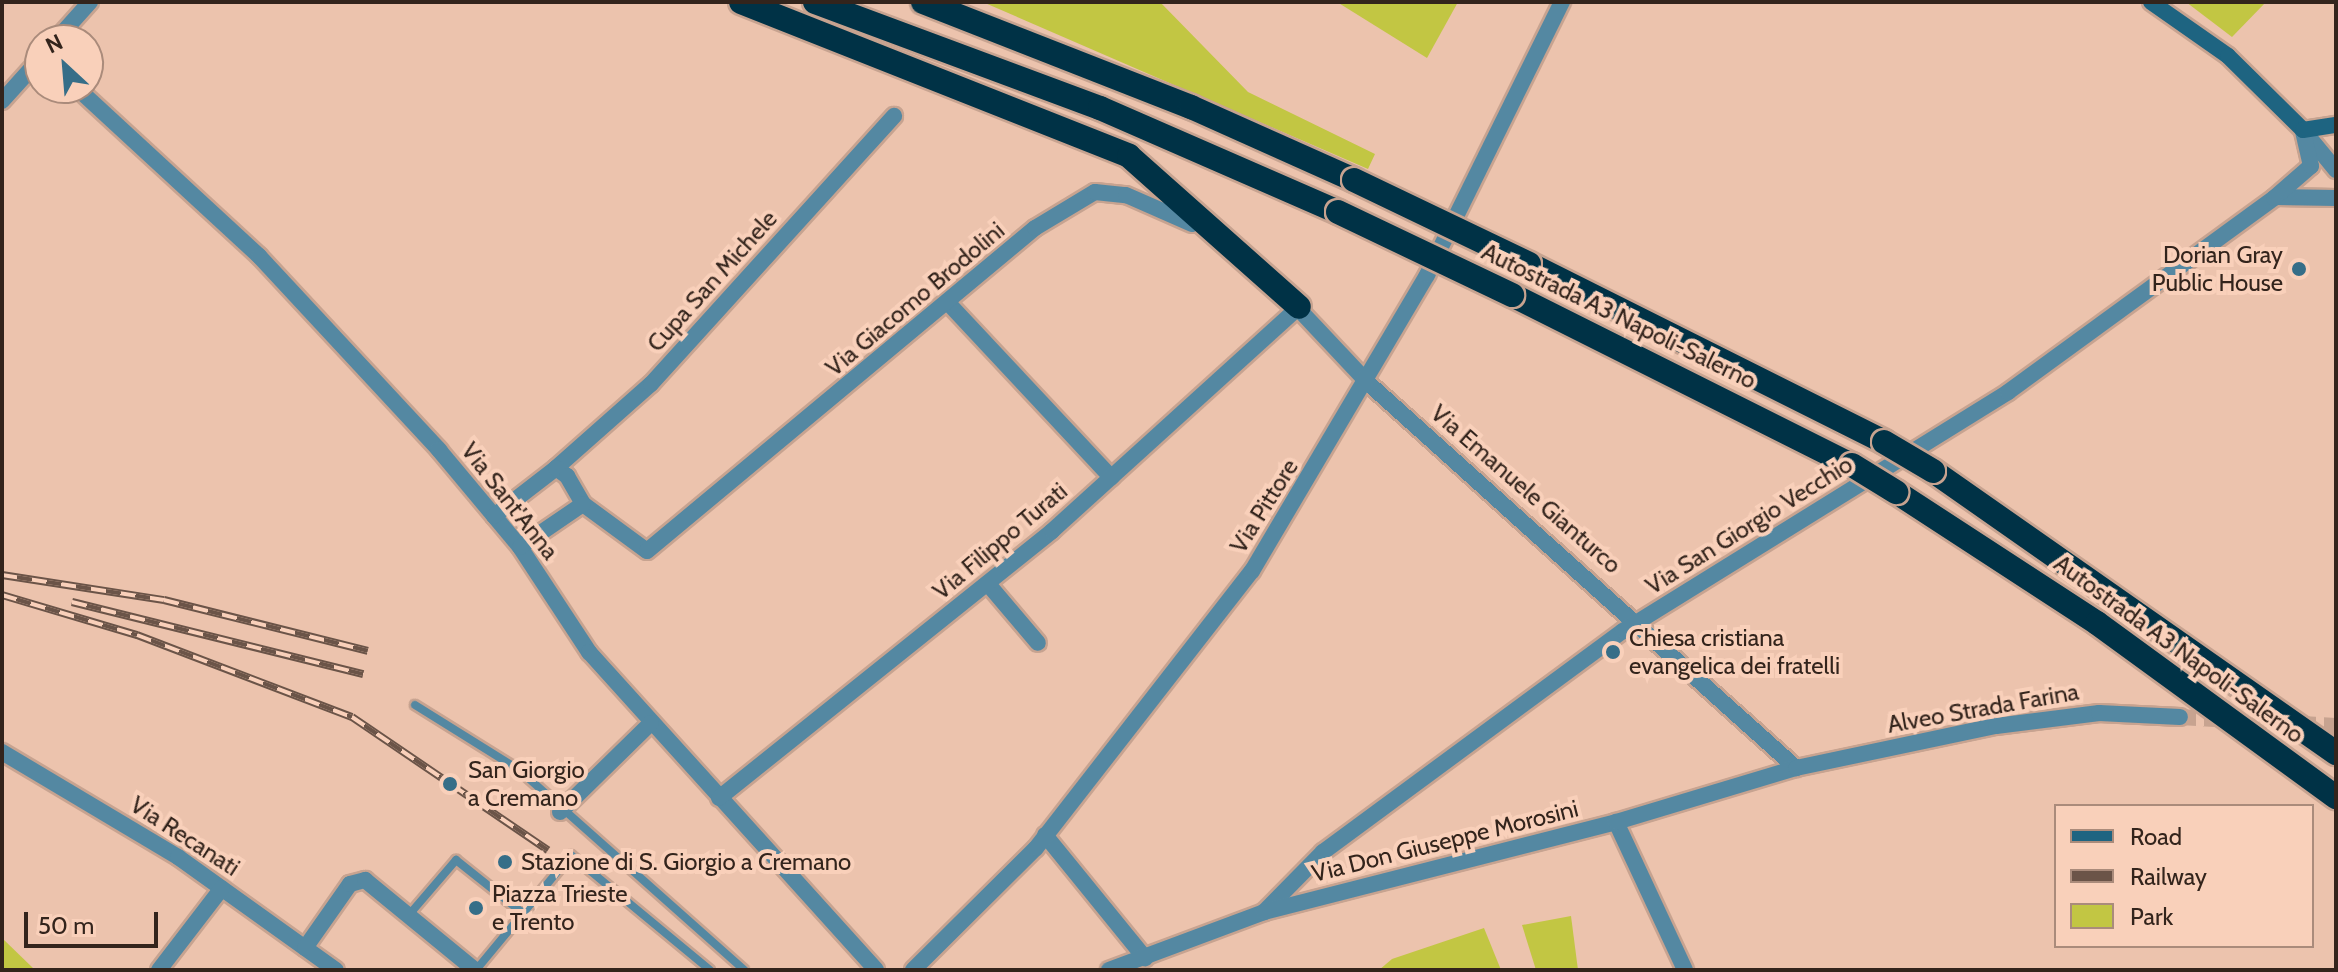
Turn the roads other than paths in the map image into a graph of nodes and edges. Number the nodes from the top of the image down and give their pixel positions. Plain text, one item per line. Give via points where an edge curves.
1 (90, 2) edge
2 (741, 2) edge
3 (815, 2) edge
4 (923, 2) edge
5 (1562, 2) edge
6 (2151, 2) edge
7 (70, 24) edge
8 (24, 77) edge
9 (2, 101) edge
10 (94, 104) edge
11 (894, 116) dead end
12 (2336, 125) edge
13 (2303, 130) junction
14 (2330, 149) edge
15 (2336, 170) edge
16 (2274, 198) junction
17 (2336, 198) edge
18 (950, 305) junction
19 (1299, 307) junction
20 (1368, 383) junction
21 (556, 468) junction
22 (1111, 477) junction
23 (583, 504) junction
24 (494, 516) junction
25 (520, 547) junction
26 (988, 584) junction
27 (1640, 621) junction
28 (1038, 643) dead end
29 (415, 705) dead end
30 (2180, 717) tunnel mouth
31 (651, 723) junction
32 (2, 752) edge
33 (2336, 753) edge
34 (1796, 768) junction
35 (2336, 797) edge
36 (719, 798) junction
37 (560, 812) junction
38 (1616, 822) junction
39 (1045, 835) junction
40 (222, 888) junction
41 (1264, 912) junction
42 (524, 914) junction
43 (408, 916) junction
44 (305, 948) junction
45 (1145, 958) junction
46 (159, 970) edge
47 (336, 970) edge
48 (475, 970) edge
49 (710, 970) edge
50 (744, 970) edge
51 (876, 970) edge
52 (913, 970) edge
53 (1109, 970) edge
54 (1685, 970) edge

1 - 7 street
2 - 19 highway via 1129,156
3 - 35 highway, Autostrada A3 Napoli-Salerno, bridge via 1100,108 1338,212 1852,465 2086,616
4 - 33 highway, Autostrada A3 Napoli-Salerno, bridge via 1191,107 1354,180 1884,442
5 - 20 street, Via Pittore
6 - 13 street via 2228,56
8 - 9 street
10 - 24 street, Via Sant'Anna via 259,256
11 - 21 street, Cupa San Michele via 651,384
12 - 13 street
13 - 14 street
13 - 16 street, Via San Giorgio Vecchio via 2311,166
14 - 15 street
16 - 17 street
16 - 27 street, Via San Giorgio Vecchio via 2008,392
18 - 19 street, Via Giacomo Brodolini via 1035,228 1095,192 1126,195 1188,220
18 - 22 street
18 - 23 street, Via Giacomo Brodolini via 647,551
19 - 20 street, Via Emanuele Gianturco
19 - 22 street, Via Filippo Turati
20 - 27 street, Via Emanuele Gianturco
20 - 39 street, Via Pittore via 1252,571
21 - 23 street
21 - 24 street, Cupa San Michele
22 - 26 street, Via Filippo Turati
23 - 25 street
24 - 25 street, Via Sant'Anna
25 - 31 street, Via Sant'Anna via 589,652
26 - 28 street
26 - 36 street, Via Filippo Turati
27 - 34 street, Via Emanuele Gianturco
27 - 41 street, Via San Giorgio Vecchio via 1348,833
29 - 37 lane via 518,769
30 - 34 street, Alveo Strada Farina via 2099,713 1996,726
31 - 36 street, Via Sant'Anna
31 - 37 street
32 - 40 street, Via Recanati
34 - 38 street, Via Don Giuseppe Morosini
36 - 51 street, Via Sant'Anna
37 - 50 lane
38 - 41 street, Via Don Giuseppe Morosini
38 - 54 street
39 - 45 street
39 - 52 street, Via Pittore
40 - 44 street, Via Recanati
40 - 46 street
41 - 45 street, Via Don Giuseppe Morosini
42 - 43 lane via 456,860
42 - 48 lane
42 - 49 lane via 571,855
43 - 44 street via 356,880
43 - 48 street
44 - 47 street, Via Recanati
45 - 53 street, Via Don Giuseppe Morosini

